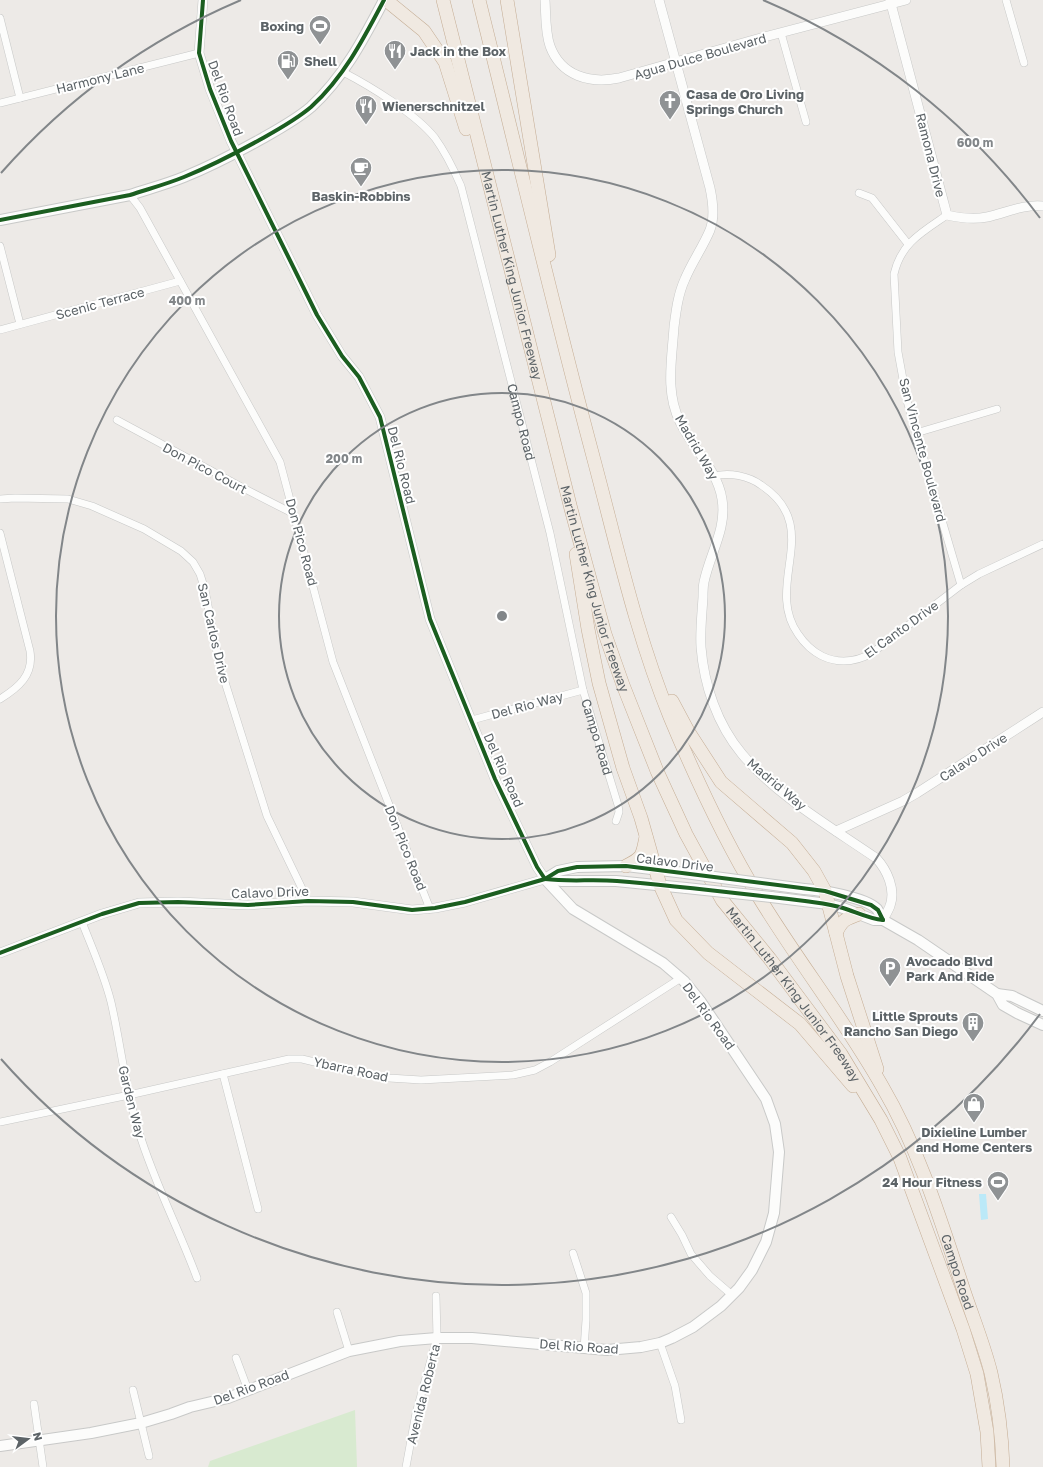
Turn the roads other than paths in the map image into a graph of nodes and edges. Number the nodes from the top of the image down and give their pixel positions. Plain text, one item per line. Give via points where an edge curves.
1 (203, 0) edge
2 (385, 0) edge
3 (443, 0) edge
4 (479, 0) edge
5 (507, 0) edge
6 (545, 0) edge
7 (659, 0) edge
8 (906, 0) edge
9 (1006, 0) edge
10 (890, 2) edge
11 (0, 18) edge
12 (781, 33) junction
13 (199, 53) junction
14 (677, 62) junction
15 (1024, 63) dead end
16 (343, 72) junction
17 (20, 98) junction
18 (0, 103) edge
19 (806, 122) dead end
20 (237, 152) junction
21 (859, 193) dead end
22 (130, 195) junction
23 (1043, 206) edge
24 (947, 215) junction
25 (0, 220) edge
26 (908, 244) junction
27 (0, 246) edge
28 (180, 281) junction
29 (521, 313) junction
30 (20, 324) junction
31 (0, 330) edge
32 (563, 345) junction
33 (997, 409) dead end
34 (117, 420) dead end
35 (916, 433) junction
36 (715, 476) junction
37 (0, 499) edge
38 (571, 508) junction
39 (294, 514) junction
40 (0, 533) edge
41 (1043, 544) edge
42 (962, 585) junction
43 (646, 654) junction
44 (583, 690) junction
45 (0, 699) edge
46 (1043, 712) edge
47 (472, 720) junction
48 (616, 821) dead end
49 (836, 830) junction
50 (646, 837) junction
51 (626, 866) junction
52 (656, 869) junction
53 (545, 879) junction
54 (660, 885) junction
55 (825, 891) junction
56 (308, 901) junction
57 (828, 904) junction
58 (430, 909) junction
59 (859, 914) junction
60 (883, 920) junction
61 (82, 922) junction
62 (836, 933) junction
63 (0, 953) edge
64 (681, 978) junction
65 (997, 994) junction
66 (1043, 1011) edge
67 (1043, 1016) edge
68 (1024, 1017) junction
69 (1043, 1025) edge
70 (224, 1074) junction
71 (882, 1086) junction
72 (129, 1096) junction
73 (881, 1120) junction
74 (0, 1122) edge
75 (258, 1209) dead end
76 (671, 1217) dead end
77 (573, 1253) dead end
78 (197, 1278) dead end
79 (732, 1295) junction
80 (436, 1296) dead end
81 (337, 1312) dead end
82 (437, 1338) junction
83 (660, 1343) junction
84 (584, 1348) junction
85 (349, 1351) junction
86 (236, 1358) dead end
87 (133, 1390) dead end
88 (248, 1390) junction
89 (34, 1404) dead end
90 (681, 1420) dead end
91 (141, 1423) junction
92 (40, 1441) junction
93 (0, 1446) edge
94 (149, 1456) dead end
95 (43, 1467) edge
96 (406, 1467) edge
97 (989, 1467) edge
98 (1003, 1467) edge

1 - 13 street, Del Rio Road
2 - 16 main road
2 - 29 highway via 424,31 445,62
3 - 29 highway, Martin Luther King Junior Freeway
4 - 32 highway, Martin Luther King Junior Freeway
5 - 32 highway
6 - 14 street, Agua Dulce Boulevard via 550,45 562,66 576,75 591,80 604,80
7 - 14 street, Madrid Way
8 - 10 street, Agua Dulce Boulevard
9 - 15 street
10 - 12 street, Agua Dulce Boulevard
10 - 24 street, Ramona Drive
11 - 17 street
12 - 14 street, Agua Dulce Boulevard
12 - 19 street
13 - 17 street, Harmony Lane
13 - 20 street, Del Rio Road via 210,89
14 - 36 street, Madrid Way via 713,208 710,230 684,280 678,299 670,388 674,408 681,424
16 - 20 main road via 311,107 282,127
16 - 44 street, Campo Road via 362,81 414,117 434,138 462,186 550,532
17 - 18 street, Harmony Lane
20 - 22 main road via 184,177
20 - 47 street, Del Rio Road via 317,315 342,356 359,377 380,416 430,619
21 - 26 street via 872,198
22 - 25 main road
22 - 28 street, Don Pico Road via 140,208
23 - 24 street, Ramona Drive via 1027,206 980,218
24 - 26 street, San Vincente Boulevard
26 - 35 street, San Vincente Boulevard via 897,262 894,274 899,359
27 - 30 street
28 - 30 street, Scenic Terrace
28 - 39 street, Don Pico Road via 280,462
29 - 38 highway, Martin Luther King Junior Freeway
30 - 31 street, Scenic Terrace
32 - 43 highway, Martin Luther King Junior Freeway
33 - 35 street
34 - 39 street, Don Pico Court
35 - 42 street, San Vincente Boulevard
36 - 42 street, El Canto Drive via 722,474 755,481 770,491 785,508 792,535 786,595 788,612 792,625 801,638 824,657 842,661 866,656
36 - 49 street, Madrid Way via 722,500 723,517 704,581 701,629 703,662 712,702 726,729 746,758 797,803
37 - 56 street, San Carlos Drive via 68,499 92,506 144,529 181,551 192,562 200,574 205,590 219,663 267,816
38 - 50 highway via 576,559 594,661 623,768
38 - 73 highway, Martin Luther King Junior Freeway via 605,634 622,686 686,834 722,900 841,1054
39 - 58 street, Don Pico Road via 334,666
40 - 45 street via 31,661 22,683
41 - 42 street, El Canto Drive via 979,574
43 - 55 highway via 688,731 721,782 792,843 814,871
43 - 71 highway, Martin Luther King Junior Freeway via 694,772 757,895
44 - 47 street, Del Rio Way
44 - 48 street, Campo Road via 618,805
46 - 49 street, Calavo Drive via 903,801
47 - 53 street, Del Rio Road via 496,779
49 - 60 street, Madrid Way via 876,858 887,873 891,899
50 - 51 highway via 638,860
50 - 52 highway
51 - 52 main road, Calavo Drive
51 - 53 main road, Calavo Drive via 577,867 558,871
52 - 54 highway
52 - 55 main road, Calavo Drive, bridge
53 - 54 main road, Calavo Drive
53 - 58 street, Calavo Drive via 465,902
53 - 64 main road, Del Rio Road via 573,909 662,963
54 - 57 main road, Calavo Drive, bridge
54 - 73 highway via 676,920 708,953 800,1024
55 - 57 highway
55 - 60 main road, Calavo Drive via 871,905 878,910
56 - 58 street, Calavo Drive via 353,902 412,910
56 - 61 street, Calavo Drive via 248,905 139,903
57 - 59 main road, Calavo Drive
57 - 62 highway
59 - 60 main road, Calavo Drive via 874,920
59 - 62 highway via 841,922
60 - 65 main road via 918,940
61 - 63 street, Calavo Drive
61 - 72 street, Garden Way via 106,985
62 - 71 highway
64 - 70 street, Ybarra Road via 550,1062 535,1070 513,1075 421,1080 389,1078 369,1076 302,1059 288,1059
64 - 79 main road, Del Rio Road via 701,1002 766,1099 777,1132 777,1190 770,1232 757,1261
65 - 66 main road via 1012,996
65 - 68 main road via 1003,1005
67 - 68 main road via 1030,1013
68 - 69 main road
70 - 72 street, Ybarra Road
70 - 75 street
71 - 98 highway, Campo Road via 920,1165 986,1357 994,1385
72 - 74 street, Ybarra Road
72 - 78 street, Garden Way via 148,1161
73 - 97 highway, Campo Road via 900,1158 963,1329 981,1393
76 - 79 street via 691,1254 710,1276
77 - 84 street via 586,1293
79 - 83 main road, Del Rio Road via 703,1321
80 - 82 street, Avenida Roberta
81 - 85 street
82 - 84 main road, Del Rio Road via 490,1339
82 - 85 main road, Del Rio Road via 400,1341
82 - 96 street, Avenida Roberta via 416,1413
83 - 84 main road, Del Rio Road via 619,1350
83 - 90 street via 676,1386
85 - 88 main road, Del Rio Road
86 - 88 street
87 - 91 street
88 - 91 main road, Del Rio Road
89 - 92 street
91 - 92 main road, Del Rio Road
91 - 94 street
92 - 93 main road, Del Rio Road
92 - 95 street

